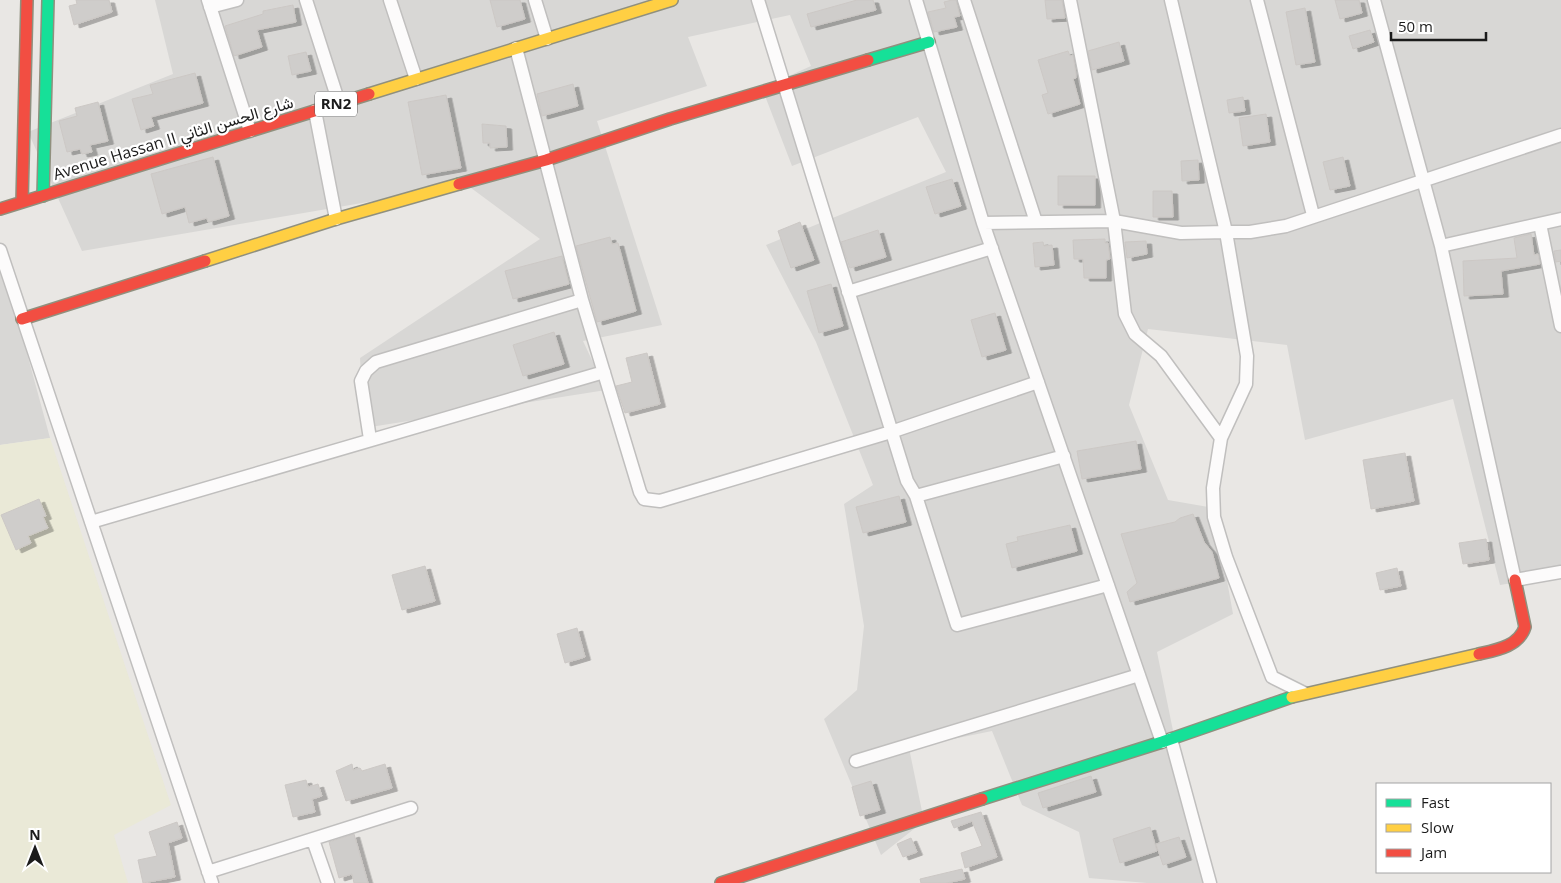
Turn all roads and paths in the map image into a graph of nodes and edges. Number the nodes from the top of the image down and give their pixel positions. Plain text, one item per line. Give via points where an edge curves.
1 (27, 0) edge
2 (48, 0) edge
3 (237, 0) edge
4 (306, 0) edge
5 (390, 0) edge
6 (535, 0) edge
7 (672, 0) edge
8 (758, 0) edge
9 (916, 0) edge
10 (964, 0) edge
11 (1070, 0) edge
12 (1171, 0) edge
13 (1257, 0) edge
14 (1374, 0) edge
15 (209, 4) edge
16 (547, 39) junction
17 (929, 42) junction
18 (516, 48) junction
19 (416, 80) junction
20 (784, 84) junction
21 (339, 103) junction
22 (314, 111) junction
23 (250, 131) junction
24 (1561, 135) edge
25 (546, 160) junction
26 (1424, 181) junction
27 (43, 196) junction
28 (22, 202) junction
29 (0, 209) edge
30 (1313, 215) junction
31 (336, 219) junction
32 (1561, 219) edge
33 (1114, 221) junction
34 (1036, 222) junction
35 (983, 223) junction
36 (1540, 224) junction
37 (1226, 232) junction
38 (1441, 246) junction
39 (992, 248) junction
40 (0, 250) edge
41 (848, 292) junction
42 (582, 300) junction
43 (22, 319) junction
44 (1561, 326) edge
45 (604, 372) junction
46 (1038, 382) junction
47 (892, 432) junction
48 (1221, 438) junction
49 (370, 439) junction
50 (1064, 456) junction
51 (916, 496) junction
52 (91, 522) junction
53 (1561, 572) edge
54 (1515, 580) junction
55 (1108, 585) junction
56 (1139, 675) junction
57 (1304, 693) junction
58 (1167, 741) junction
59 (856, 761) dead end
60 (411, 808) dead end
61 (313, 840) junction
62 (210, 878) edge
63 (328, 883) edge
64 (721, 883) edge
65 (1210, 883) edge

1 - 28 street
2 - 27 street
3 - 15 street
4 - 21 street
5 - 19 street
6 - 16 street
7 - 16 street, Avenue Hassan II شارع الحسن الثاني / RN2
8 - 20 street
9 - 17 street
10 - 34 street
11 - 33 street
12 - 37 street
13 - 30 street
14 - 26 street
15 - 23 street
16 - 18 street, Avenue Hassan II شارع الحسن الثاني / RN2
17 - 20 street
17 - 35 street
18 - 19 street, Avenue Hassan II شارع الحسن الثاني / RN2
18 - 25 street
19 - 21 street, Avenue Hassan II شارع الحسن الثاني / RN2
20 - 25 street
20 - 41 street
21 - 22 street, Avenue Hassan II شارع الحسن الثاني / RN2
22 - 23 street, Avenue Hassan II شارع الحسن الثاني / RN2
22 - 31 street
23 - 27 street, Avenue Hassan II شارع الحسن الثاني / RN2
24 - 26 street
25 - 31 street
25 - 42 street
26 - 30 street
26 - 38 street
27 - 28 street, Avenue Hassan II شارع الحسن الثاني / RN2
28 - 29 street, Avenue Hassan II شارع الحسن الثاني / RN2
30 - 37 street via 1267,230
31 - 43 street
32 - 36 street
33 - 34 street
33 - 37 street via 1181,233
33 - 48 street via 1125,314 1130,326 1161,356
34 - 35 street
35 - 39 street
36 - 38 street
36 - 44 street
37 - 48 street via 1247,356 1246,384
38 - 54 street
39 - 41 street
39 - 46 street
40 - 43 street
41 - 47 street
42 - 45 street
42 - 49 street via 376,362 361,381
43 - 52 street
45 - 47 street via 640,492 644,499 652,502
45 - 49 street
46 - 47 street
46 - 50 street
47 - 51 street via 907,481
48 - 57 street via 1213,488 1214,517 1226,557 1272,677
49 - 52 street
50 - 51 street
50 - 55 street
51 - 55 street via 957,625
52 - 62 street
53 - 54 street
54 - 57 street via 1525,627 1523,635 1514,643 1497,650
55 - 56 street
56 - 58 street
56 - 59 street
57 - 58 street
58 - 64 street
58 - 65 street
60 - 61 street
61 - 62 street
61 - 63 street

